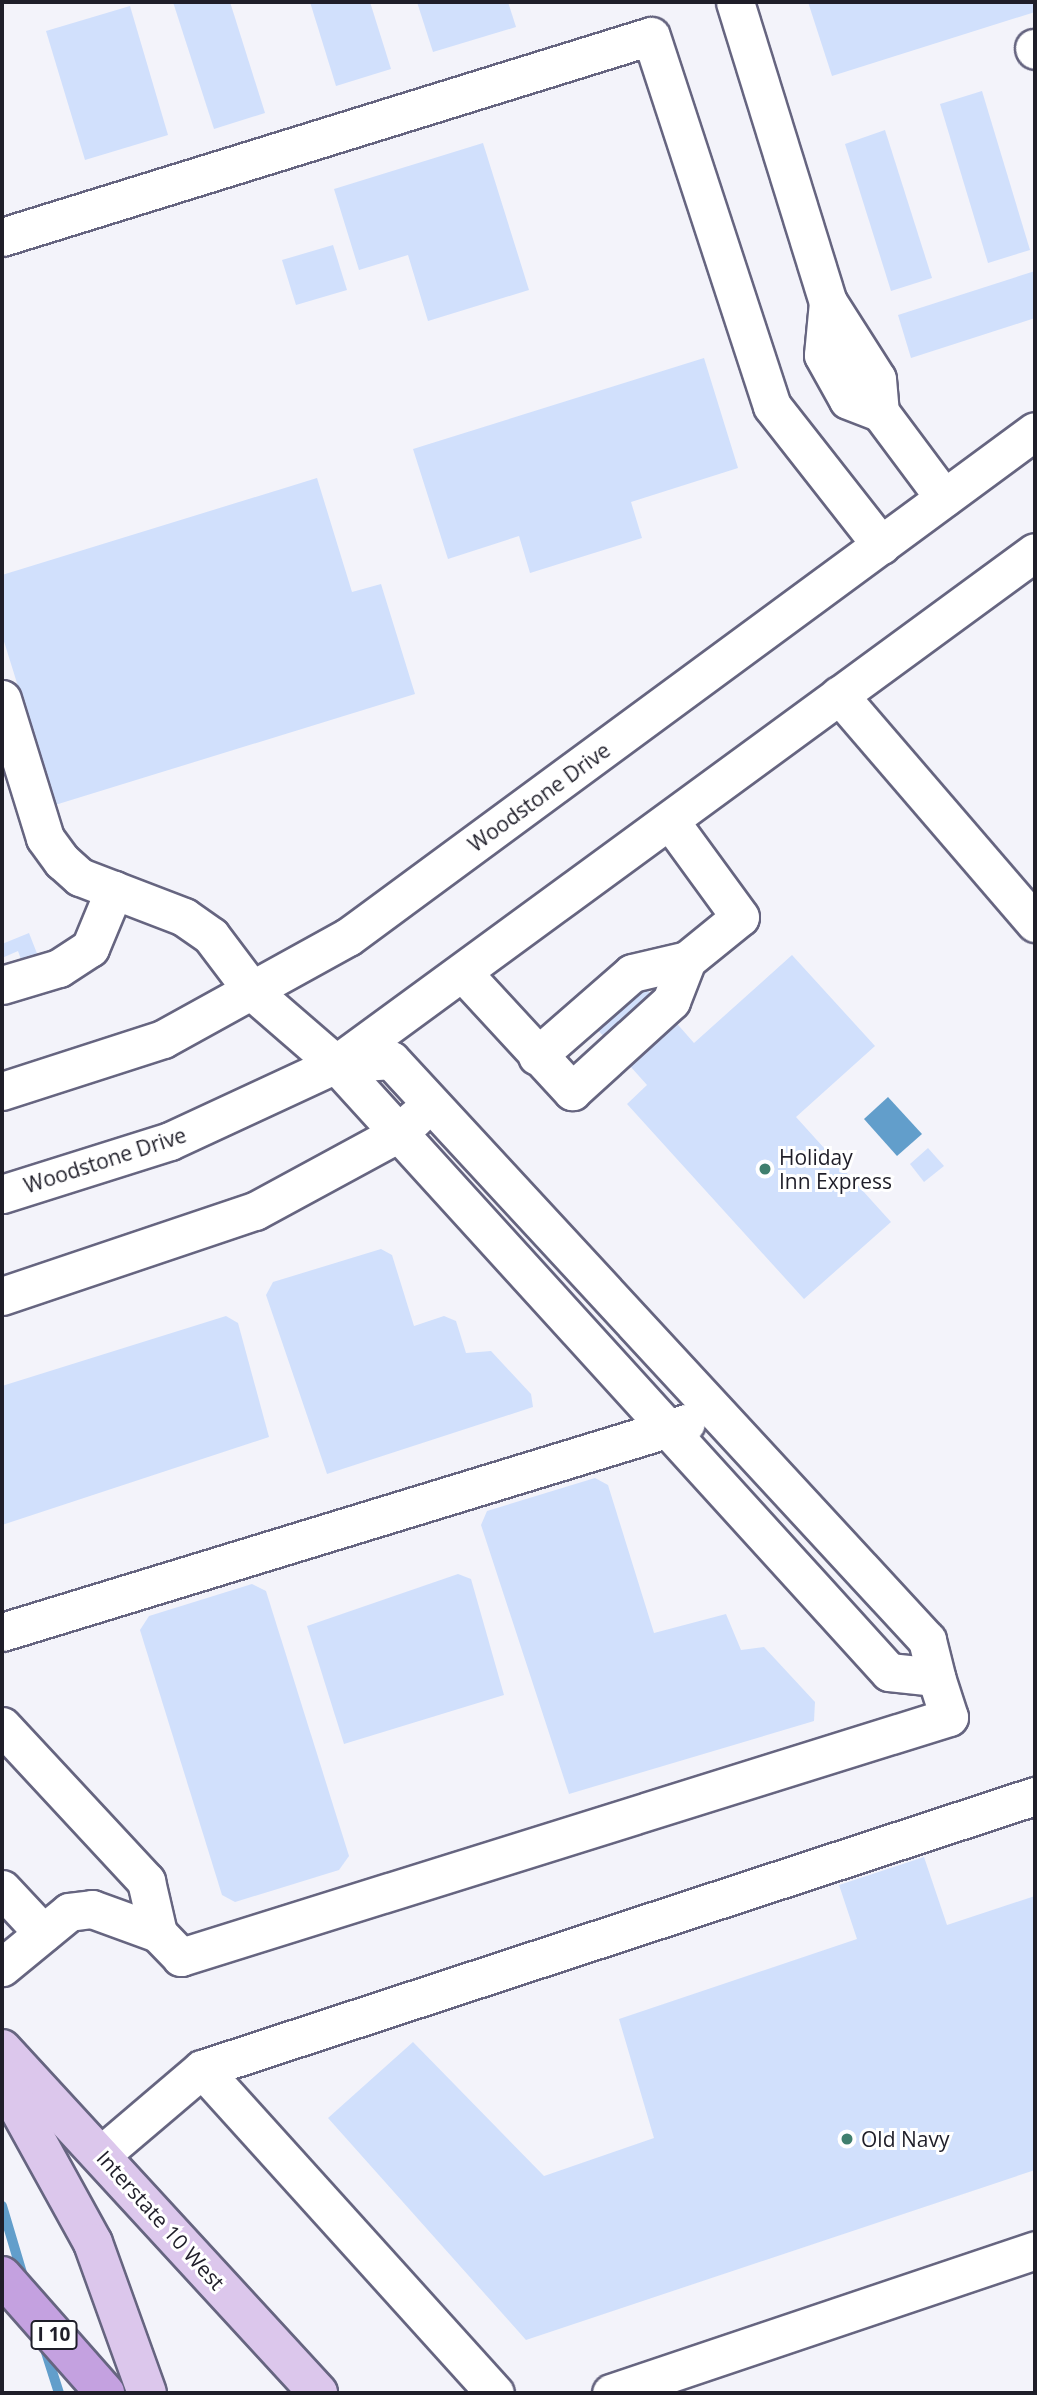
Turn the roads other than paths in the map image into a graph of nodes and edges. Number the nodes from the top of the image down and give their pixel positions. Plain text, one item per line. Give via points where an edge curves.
1 (735, 2) edge
2 (2, 237) edge
3 (1035, 431) edge
4 (944, 498) junction
5 (880, 545) junction
6 (1035, 552) edge
7 (839, 695) junction
8 (2, 699) edge
9 (670, 821) junction
10 (114, 890) junction
11 (1035, 923) edge
12 (687, 960) junction
13 (463, 973) junction
14 (2, 985) edge
15 (254, 993) junction
16 (537, 1056) junction
17 (336, 1064) junction
18 (2, 1091) edge
19 (431, 1104) junction
20 (397, 1134) junction
21 (2, 1194) edge
22 (2, 1296) edge
23 (642, 1332) junction
24 (607, 1363) junction
25 (717, 1413) junction
26 (667, 1429) junction
27 (2, 1632) edge
28 (936, 1677) junction
29 (2, 1726) edge
30 (1035, 1796) edge
31 (2, 1889) edge
32 (43, 1933) junction
33 (158, 1933) junction
34 (2, 1967) edge
35 (2, 2049) edge
36 (202, 2069) junction
37 (2, 2078) edge
38 (102, 2154) junction
39 (1035, 2250) edge
40 (2, 2276) edge
41 (106, 2393) edge
42 (147, 2393) edge
43 (318, 2393) edge
44 (495, 2393) edge
45 (611, 2393) edge

1 - 4 street via 828,302 823,355 848,400 880,412
2 - 5 street via 651,36 772,407
3 - 4 street, Woodstone Drive
4 - 5 street, Woodstone Drive
5 - 15 street, Woodstone Drive via 348,937
6 - 7 street, Woodstone Drive
7 - 9 street, Woodstone Drive
7 - 11 street
8 - 10 street via 45,838 80,877
9 - 12 street via 740,917
9 - 13 street, Woodstone Drive
10 - 14 street via 90,948 59,968
10 - 15 street via 184,917 211,936
12 - 16 street via 632,973
12 - 16 street via 671,1001 572,1091
13 - 16 street
13 - 17 street, Woodstone Drive
15 - 17 street
15 - 18 street, Woodstone Drive via 163,1039
17 - 19 street via 391,1060
17 - 20 street
17 - 21 street, Woodstone Drive via 170,1142
19 - 20 street
19 - 23 street
20 - 22 street via 244,1216
20 - 24 street
23 - 24 street
23 - 25 street
24 - 26 street
25 - 26 street
25 - 28 street via 926,1640
26 - 27 street
26 - 28 street via 889,1672
28 - 33 street via 949,1717 181,1957
29 - 33 street via 146,1881
30 - 36 street
31 - 32 street
32 - 33 street via 69,1912 92,1909
32 - 34 street
35 - 38 main road, Interstate 10 West
36 - 38 street
36 - 44 street
37 - 42 main road via 93,2243
38 - 43 main road, Interstate 10 West
39 - 45 street
40 - 41 highway, I 10

